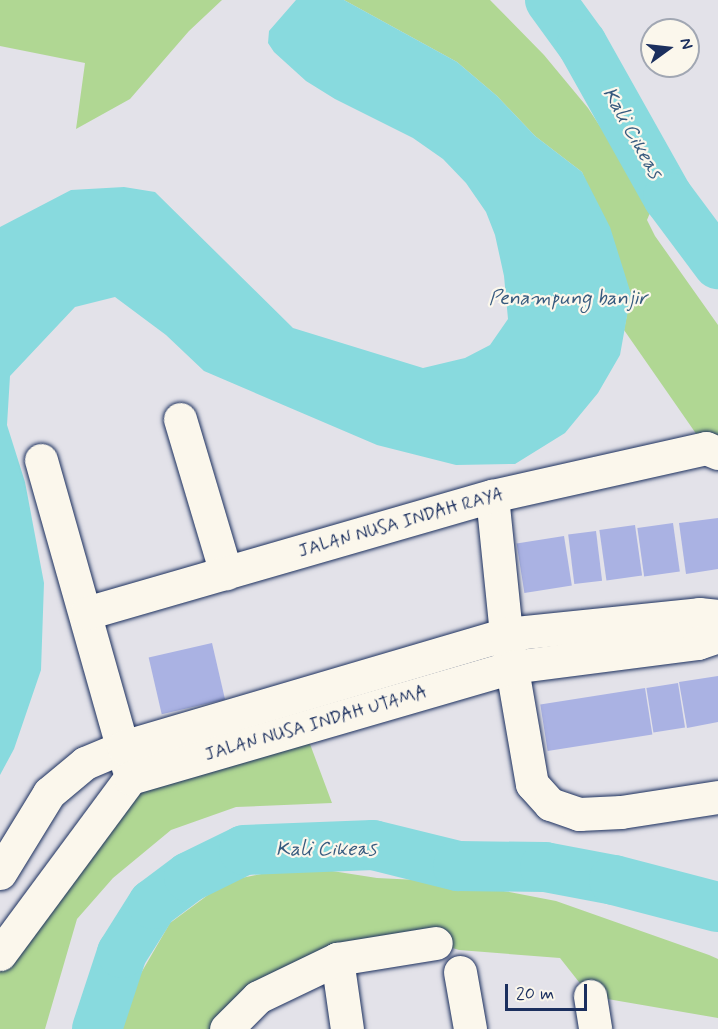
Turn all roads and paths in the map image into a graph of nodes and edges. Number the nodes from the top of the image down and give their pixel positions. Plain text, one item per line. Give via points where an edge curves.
1 (180, 419) dead end
2 (718, 453) edge
3 (41, 460) dead end
4 (492, 496) junction
5 (226, 573) junction
6 (86, 613) junction
7 (718, 616) edge
8 (506, 634) junction
9 (718, 636) edge
10 (512, 667) junction
11 (123, 747) junction
12 (130, 778) junction
13 (718, 797) edge
14 (0, 873) edge
15 (436, 943) dead end
16 (0, 954) edge
17 (337, 959) junction
18 (460, 972) dead end
19 (590, 996) dead end
20 (226, 1029) edge
21 (347, 1029) edge
22 (470, 1029) edge
23 (595, 1029) edge

1 - 5 street
2 - 4 street, JALAN NUSA INDAH RAYA via 706,448
3 - 6 street
4 - 5 street, JALAN NUSA INDAH RAYA
4 - 8 street
5 - 6 street, JALAN NUSA INDAH RAYA
6 - 11 street
7 - 8 street, JALAN NUSA INDAH UTAMA via 699,614
8 - 10 street
8 - 11 street, JALAN NUSA INDAH UTAMA
9 - 10 street, JALAN NUSA INDAH UTAMA via 698,643
10 - 12 street, JALAN NUSA INDAH UTAMA
10 - 13 street via 532,784 550,804 579,814 621,812
11 - 12 street
11 - 14 street, JALAN NUSA INDAH UTAMA via 85,763 49,793
12 - 16 street
15 - 17 street
17 - 20 street via 258,997
17 - 21 street
18 - 22 street
19 - 23 street

